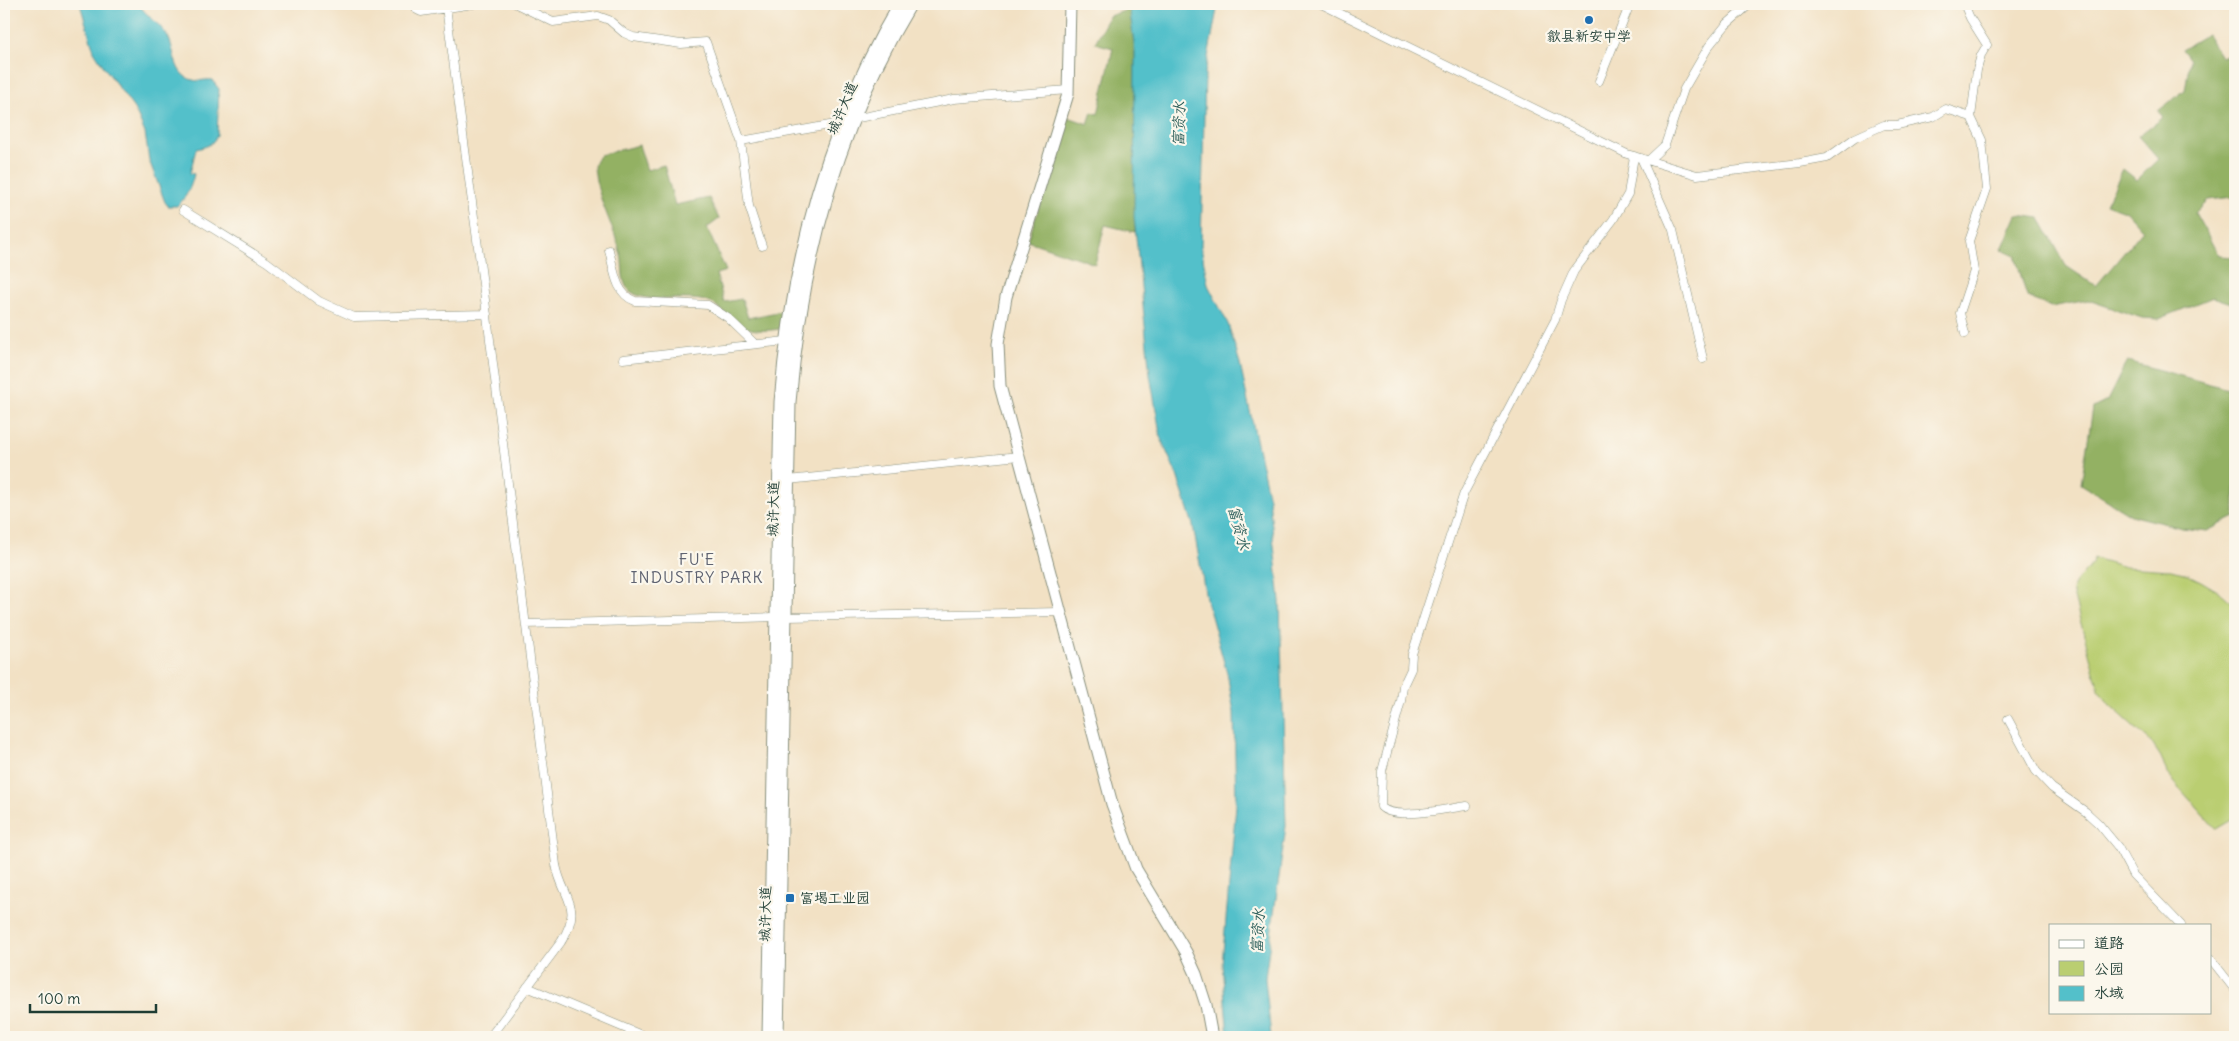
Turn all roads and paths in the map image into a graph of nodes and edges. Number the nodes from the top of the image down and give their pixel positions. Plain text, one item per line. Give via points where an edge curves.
1 (416, 4) edge
2 (473, 4) edge
3 (516, 4) edge
4 (899, 4) edge
5 (911, 4) edge
6 (1070, 4) edge
7 (1321, 4) edge
8 (1630, 4) edge
9 (1750, 4) edge
10 (1964, 4) edge
11 (446, 7) junction
12 (1599, 81) dead end
13 (1068, 90) junction
14 (1971, 117) junction
15 (853, 119) junction
16 (841, 123) junction
17 (741, 141) junction
18 (1641, 158) junction
19 (183, 210) dead end
20 (762, 246) dead end
21 (609, 250) dead end
22 (487, 314) junction
23 (1965, 334) dead end
24 (786, 341) junction
25 (756, 344) junction
26 (623, 359) dead end
27 (1703, 359) dead end
28 (1019, 456) junction
29 (788, 480) junction
30 (1060, 612) junction
31 (780, 617) junction
32 (526, 624) junction
33 (2008, 719) dead end
34 (1467, 806) dead end
35 (2180, 924) edge
36 (2212, 961) edge
37 (527, 987) junction
38 (2235, 990) edge
39 (490, 1037) edge
40 (646, 1037) edge
41 (768, 1037) edge
42 (778, 1037) edge
43 (1212, 1037) edge

1 - 11 street via 420,12
2 - 11 street
3 - 17 street via 553,22 598,16 633,37 681,44 706,42
4 - 16 main road, 城许大道 via 866,64
5 - 15 main road, 城许大道
6 - 13 main road
7 - 18 street
8 - 12 street
9 - 18 street via 1726,25 1710,46 1684,89 1665,144
10 - 14 street via 1988,45 1977,70
11 - 22 street
13 - 15 street via 954,99
13 - 28 main road via 1006,297 999,331 1000,386
14 - 18 street via 1946,109 1933,118 1884,125 1855,138 1827,158 1800,163 1697,175
14 - 23 street via 1982,140 1987,189 1968,241 1974,270 1960,313
15 - 29 main road, 城许大道 via 826,195 805,279 792,377
16 - 17 street
16 - 24 main road, 城许大道 via 808,221
17 - 20 street via 749,206
18 - 27 street via 1673,230
18 - 34 street via 1628,194 1613,220 1574,271 1555,320 1467,484 1403,686 1382,771 1381,807 1390,813 1404,813
19 - 22 street via 248,249 319,301 354,317
21 - 25 street via 620,290 627,298 708,305 728,318
22 - 32 street
24 - 25 street
24 - 31 main road, 城许大道 via 780,402
25 - 26 street
28 - 29 street
28 - 30 main road
29 - 31 main road, 城许大道
30 - 31 street
30 - 43 main road via 1103,777 1121,830 1142,882 1186,952 1196,974
31 - 32 street
31 - 41 main road, 城许大道
31 - 42 main road, 城许大道
32 - 37 street via 556,864 573,914 567,932
33 - 35 street via 2036,771 2052,788 2099,824 2118,847 2133,875
36 - 38 street
37 - 39 street
37 - 40 street

